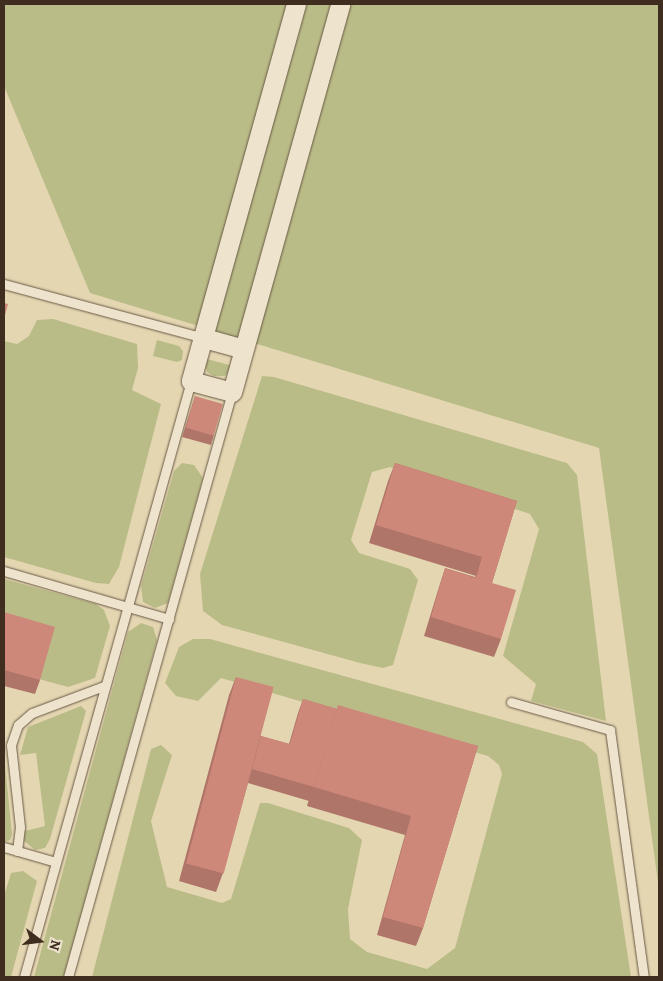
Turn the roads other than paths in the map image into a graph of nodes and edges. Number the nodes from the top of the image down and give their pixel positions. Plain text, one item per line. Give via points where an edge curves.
1 (296, 4) edge
2 (340, 4) edge
3 (4, 284) edge
4 (204, 338) junction
5 (244, 349) junction
6 (191, 381) junction
7 (232, 392) junction
8 (4, 571) edge
9 (127, 607) junction
10 (169, 620) junction
11 (104, 686) junction
12 (511, 702) dead end
13 (4, 847) edge
14 (17, 851) junction
15 (56, 862) junction
16 (24, 977) edge
17 (68, 977) edge
18 (644, 977) edge

1 - 4 street
2 - 5 street
3 - 4 lane
4 - 5 street
4 - 6 street
5 - 7 street
6 - 7 street
6 - 9 lane
7 - 10 lane
8 - 9 lane
9 - 10 lane
9 - 11 lane
10 - 17 lane
11 - 14 lane via 32,713 18,725 11,745 20,826
11 - 15 lane
12 - 18 lane via 610,730
13 - 14 lane
14 - 15 lane
15 - 16 lane

